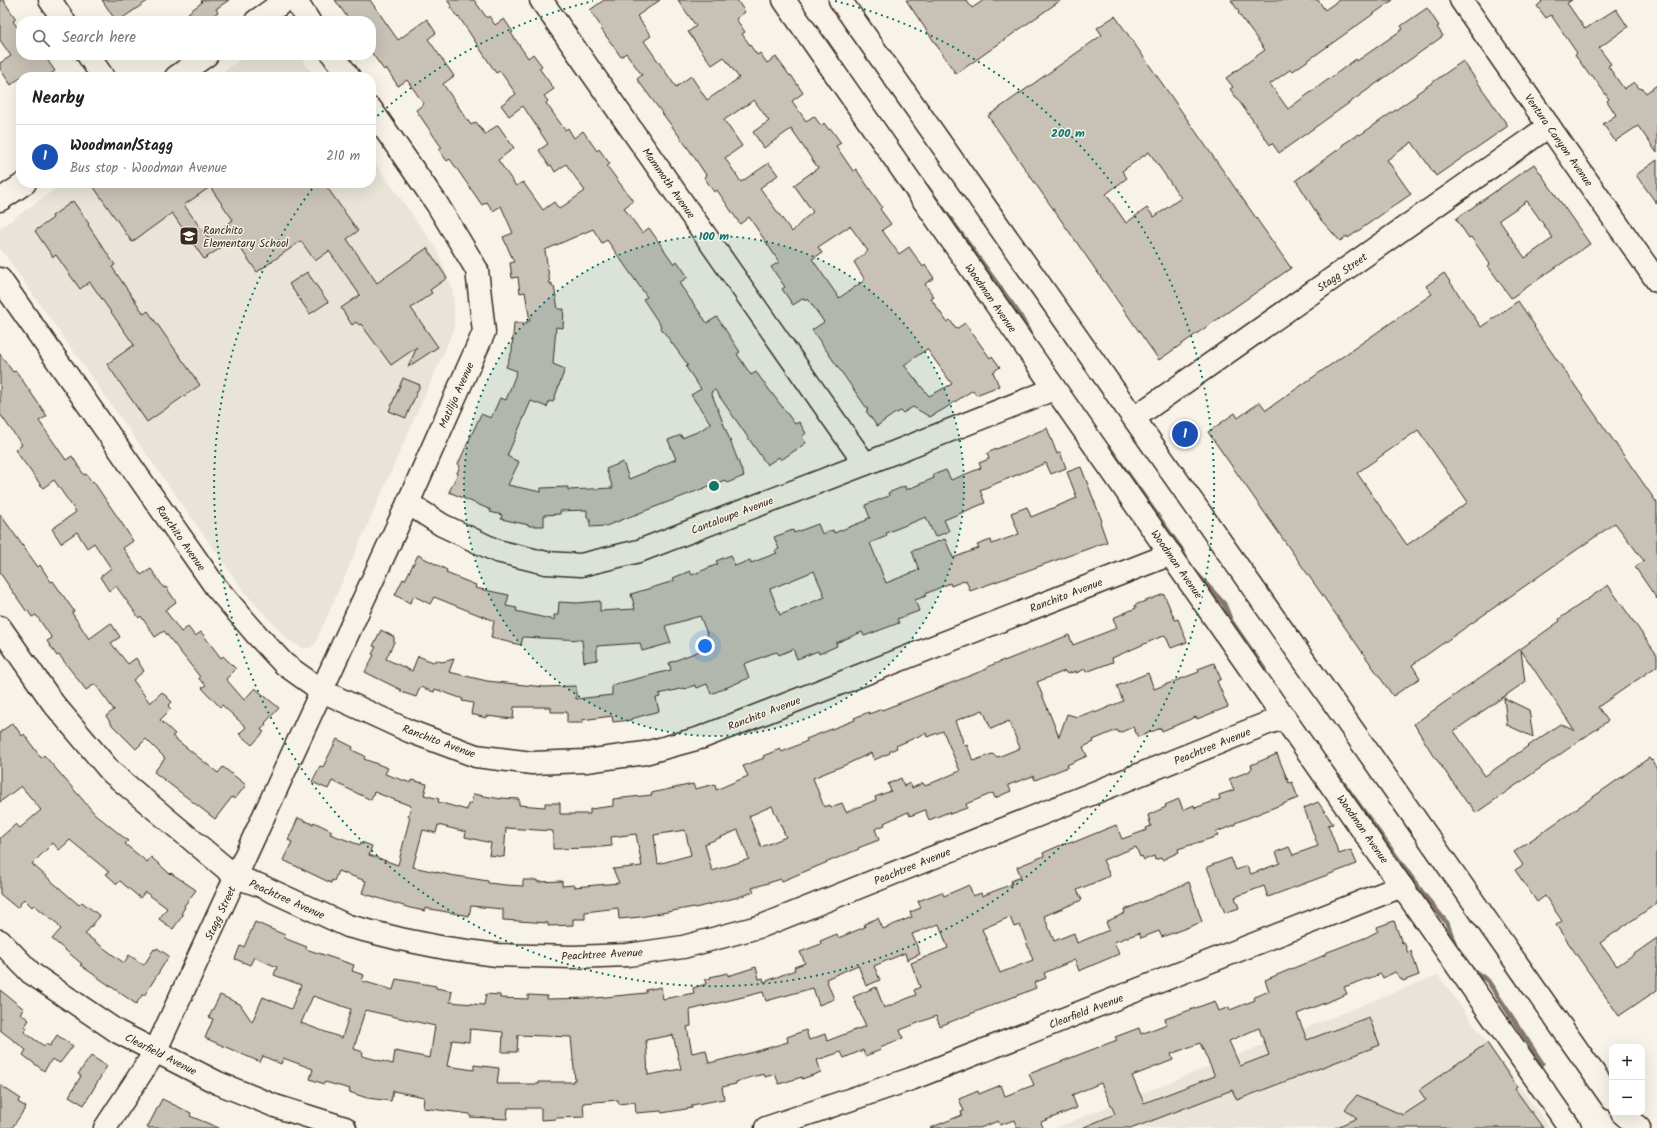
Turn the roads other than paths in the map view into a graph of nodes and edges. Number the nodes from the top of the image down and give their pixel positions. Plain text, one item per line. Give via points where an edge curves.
1 (50, 0) edge
2 (286, 0) edge
3 (295, 0) edge
4 (541, 0) edge
5 (784, 0) edge
6 (840, 0) edge
7 (1460, 0) edge
8 (61, 16) edge
9 (263, 16) edge
10 (306, 16) edge
11 (91, 60) edge
12 (201, 60) edge
13 (337, 60) edge
14 (100, 72) edge
15 (183, 72) edge
16 (345, 72) edge
17 (376, 116) edge
18 (1549, 126) junction
19 (18, 188) edge
20 (0, 200) edge
21 (0, 279) edge
22 (1657, 281) edge
23 (1054, 389) junction
24 (1134, 418) junction
25 (865, 464) junction
26 (408, 503) junction
27 (1171, 554) junction
28 (0, 627) edge
29 (322, 691) junction
30 (1285, 718) junction
31 (236, 877) junction
32 (1402, 886) junction
33 (0, 941) edge
34 (155, 1052) junction
35 (1625, 1117) edge
36 (105, 1128) edge
37 (345, 1128) edge
38 (766, 1128) edge
39 (1570, 1128) edge

1 - 8 street
2 - 9 street
3 - 10 street
4 - 25 street, Mammoth Avenue
5 - 23 street, Woodman Avenue
6 - 24 street
7 - 18 street, Ventura Canyon Avenue
11 - 14 street
12 - 15 street
13 - 16 street
17 - 26 street, Matilija Avenue via 438,204 477,270 484,332
18 - 22 street, Ventura Canyon Avenue
18 - 24 street, Stagg Street
19 - 20 street
21 - 29 street, Ranchito Avenue via 215,586 284,664
23 - 25 street, Cantaloupe Avenue
23 - 27 street, Woodman Avenue
24 - 35 street
25 - 26 street, Cantaloupe Avenue via 639,551 581,565 546,563 497,552 442,525
26 - 29 street, Matilija Avenue
27 - 29 street, Ranchito Avenue via 700,738 645,753 586,761 532,763 476,756 408,731
27 - 30 street, Woodman Avenue
28 - 31 street, Peachtree Avenue via 53,704 111,772
29 - 31 street, Stagg Street
30 - 31 street, Peachtree Avenue via 762,926 683,948 628,955 573,957 497,955 445,948 348,926
30 - 32 street, Woodman Avenue
31 - 34 street, Stagg Street
32 - 38 street, Clearfield Avenue via 911,1079
32 - 39 street, Woodman Avenue
33 - 34 street, Clearfield Avenue via 31,973 118,1032
34 - 36 street, Stagg Street
34 - 37 street, Clearfield Avenue via 225,1086 275,1106

